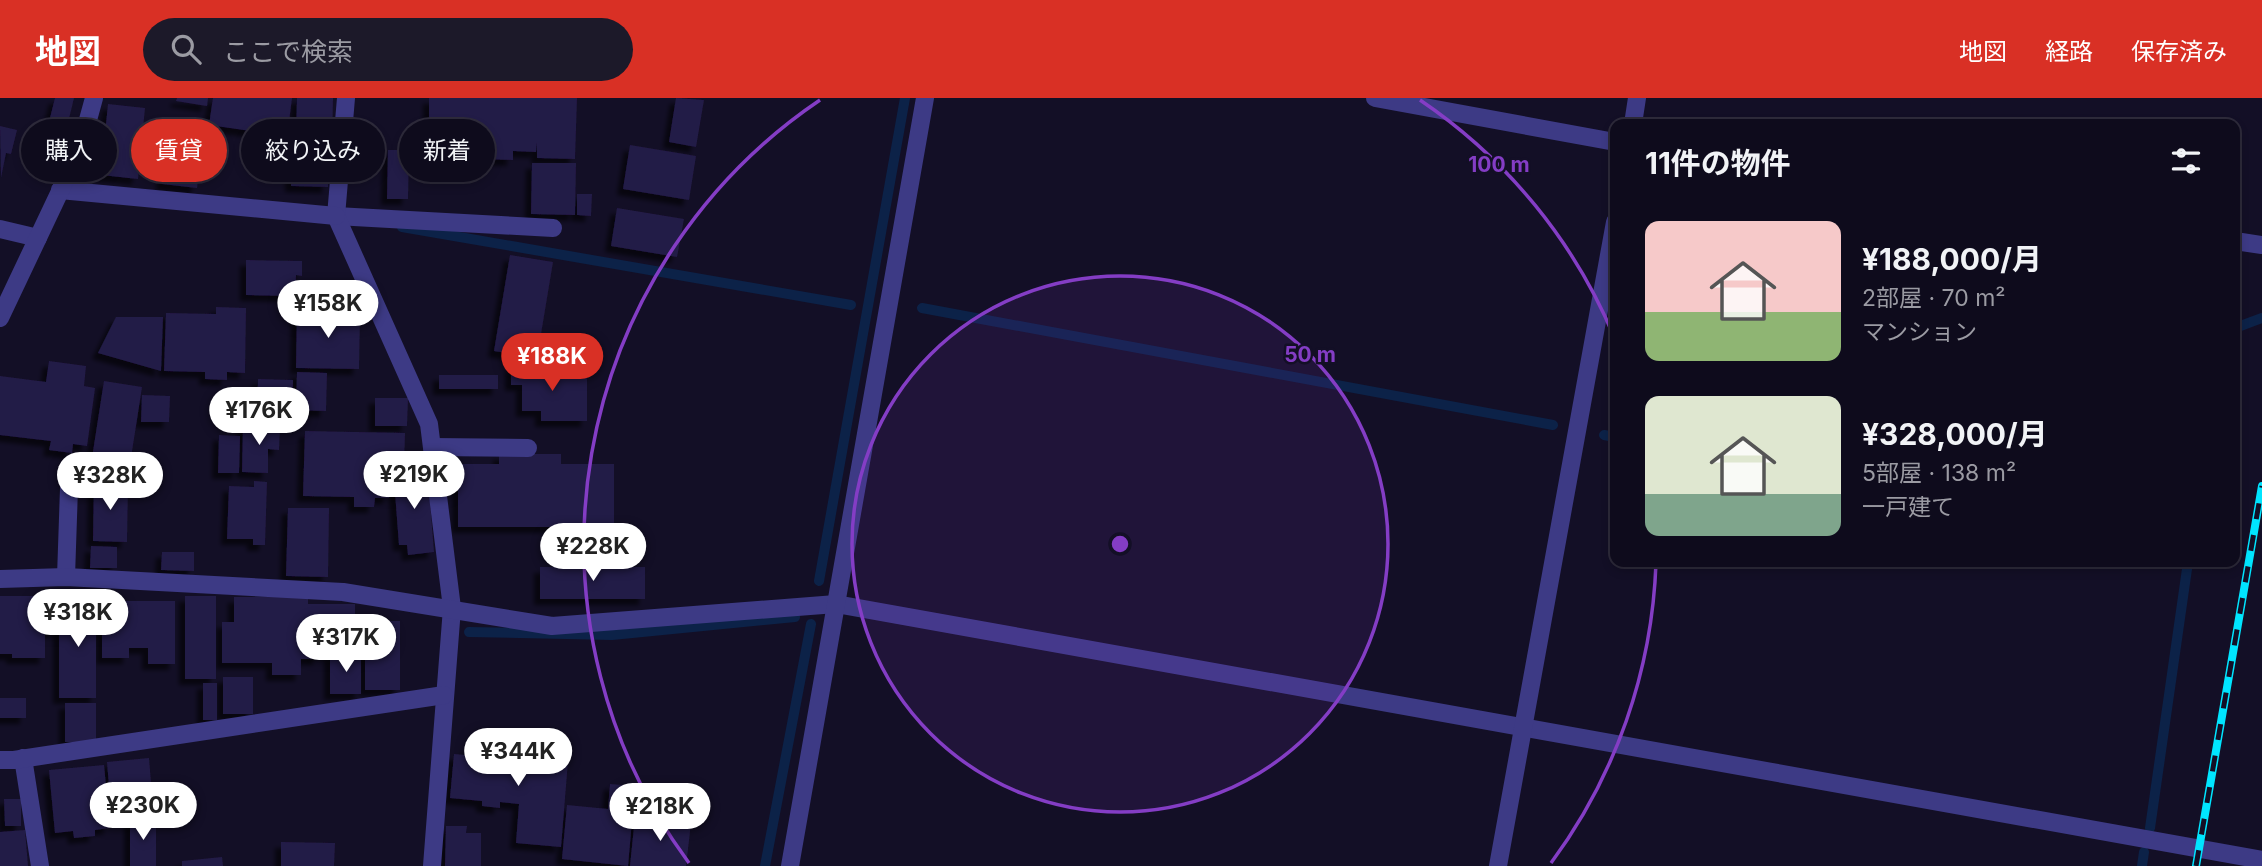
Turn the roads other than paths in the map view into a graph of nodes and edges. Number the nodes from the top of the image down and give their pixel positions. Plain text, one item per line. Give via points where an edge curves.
1 (94, 98) edge
2 (346, 98) edge
3 (925, 98) edge
4 (1375, 98) edge
5 (1637, 98) edge
6 (1634, 119) edge
7 (1610, 141) edge
8 (60, 190) junction
9 (336, 216) junction
10 (553, 228) dead end
11 (0, 229) edge
12 (38, 238) junction
13 (2240, 242) edge
14 (2262, 245) edge
15 (1610, 250) edge
16 (0, 318) edge
17 (432, 447) junction
18 (528, 448) dead end
19 (69, 488) dead end
20 (66, 578) junction
21 (0, 579) edge
22 (836, 604) junction
23 (452, 608) junction
24 (444, 695) junction
25 (1524, 726) junction
26 (23, 758) junction
27 (0, 760) edge
28 (2262, 860) edge
29 (40, 866) edge
30 (432, 866) edge
31 (790, 866) edge
32 (1498, 866) edge

1 - 8 street via 80,149
2 - 9 street
3 - 22 street
4 - 7 street
5 - 6 street
8 - 9 street
8 - 12 street
9 - 10 street
9 - 17 street via 429,424
11 - 12 street
12 - 16 street
13 - 14 street
15 - 25 street
17 - 18 street
17 - 23 street
19 - 20 street
20 - 21 street
20 - 23 street via 343,592
22 - 23 street via 552,626
22 - 25 street
22 - 31 street
23 - 24 street
24 - 26 street
24 - 30 street
25 - 28 street
25 - 32 street
26 - 27 street
26 - 29 street

